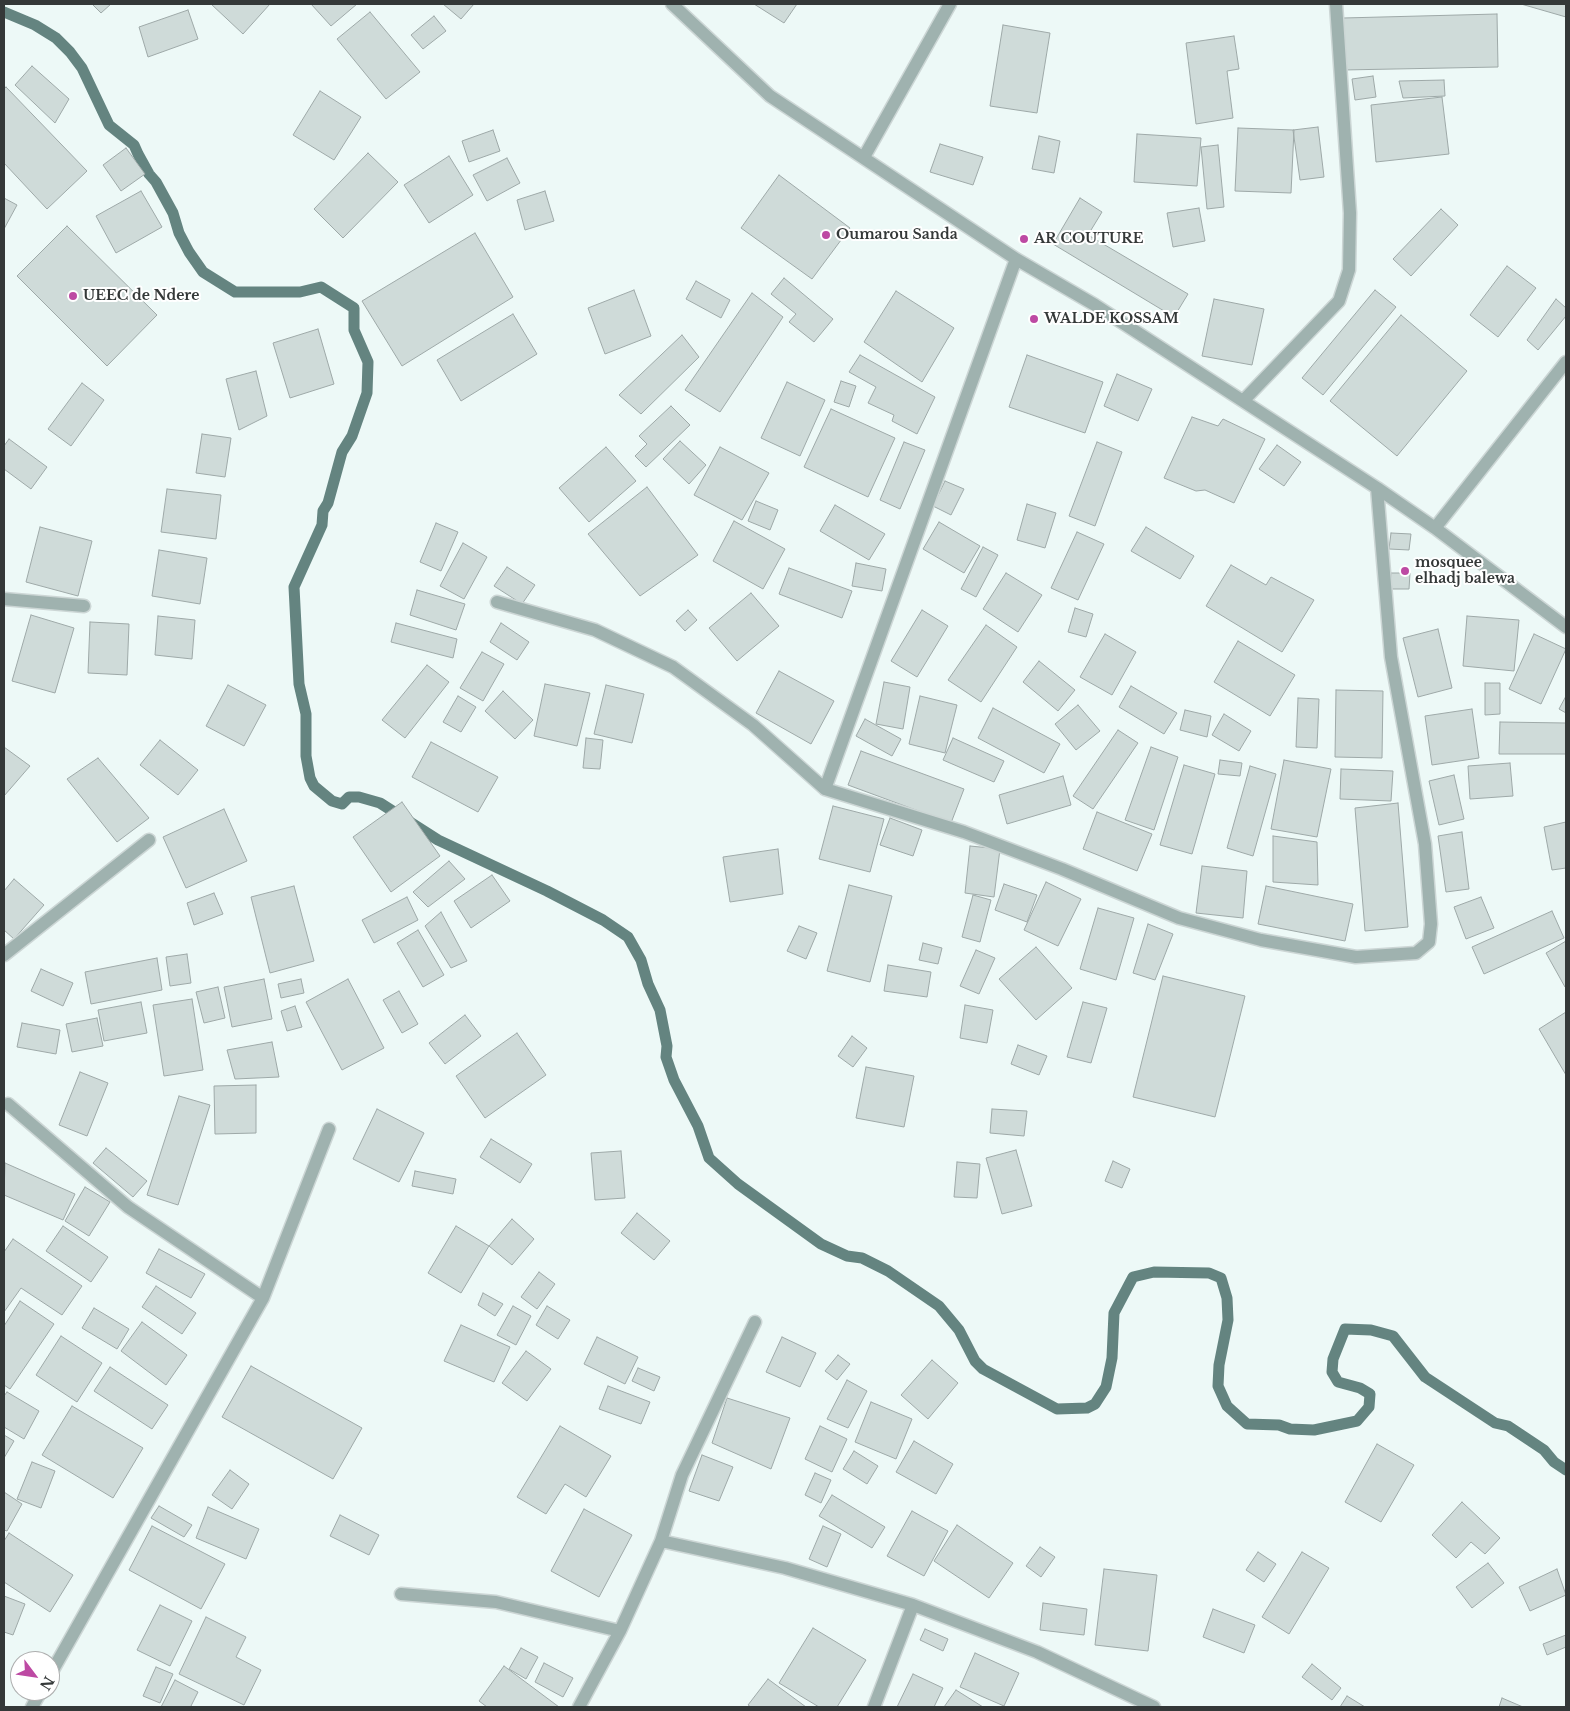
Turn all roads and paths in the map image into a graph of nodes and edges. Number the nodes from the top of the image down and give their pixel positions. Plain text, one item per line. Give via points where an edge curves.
1 (672, 4) edge
2 (950, 4) edge
3 (1336, 4) edge
4 (864, 157) junction
5 (1016, 259) junction
6 (1566, 362) edge
7 (1243, 401) junction
8 (1377, 488) junction
9 (1435, 528) junction
10 (4, 599) edge
11 (497, 602) dead end
12 (84, 606) dead end
13 (1566, 627) edge
14 (825, 789) junction
15 (149, 840) dead end
16 (4, 955) edge
17 (5, 1104) edge
18 (329, 1129) dead end
19 (263, 1298) junction
20 (755, 1322) dead end
21 (661, 1541) junction
22 (401, 1594) dead end
23 (913, 1605) junction
24 (620, 1631) junction
25 (60, 1657) edge
26 (1150, 1706) edge
27 (579, 1707) edge
28 (874, 1707) edge

1 - 4 street via 770,96
2 - 4 street
3 - 7 street via 1350,213 1349,270 1339,301
4 - 5 street
5 - 7 street via 1095,305
5 - 14 street
6 - 9 street
7 - 8 street
8 - 9 street
8 - 14 street via 1391,657 1425,844 1429,942 1416,953 1356,957 1261,940 1179,918 964,832
9 - 13 street
10 - 12 street
11 - 14 street via 596,630 673,667 753,725
15 - 16 street
17 - 19 street via 128,1208
18 - 19 street
19 - 25 street
20 - 21 street via 682,1475
21 - 23 street via 785,1568
21 - 24 street
22 - 24 street via 496,1602
23 - 26 street via 1037,1652
23 - 28 street
24 - 27 street

